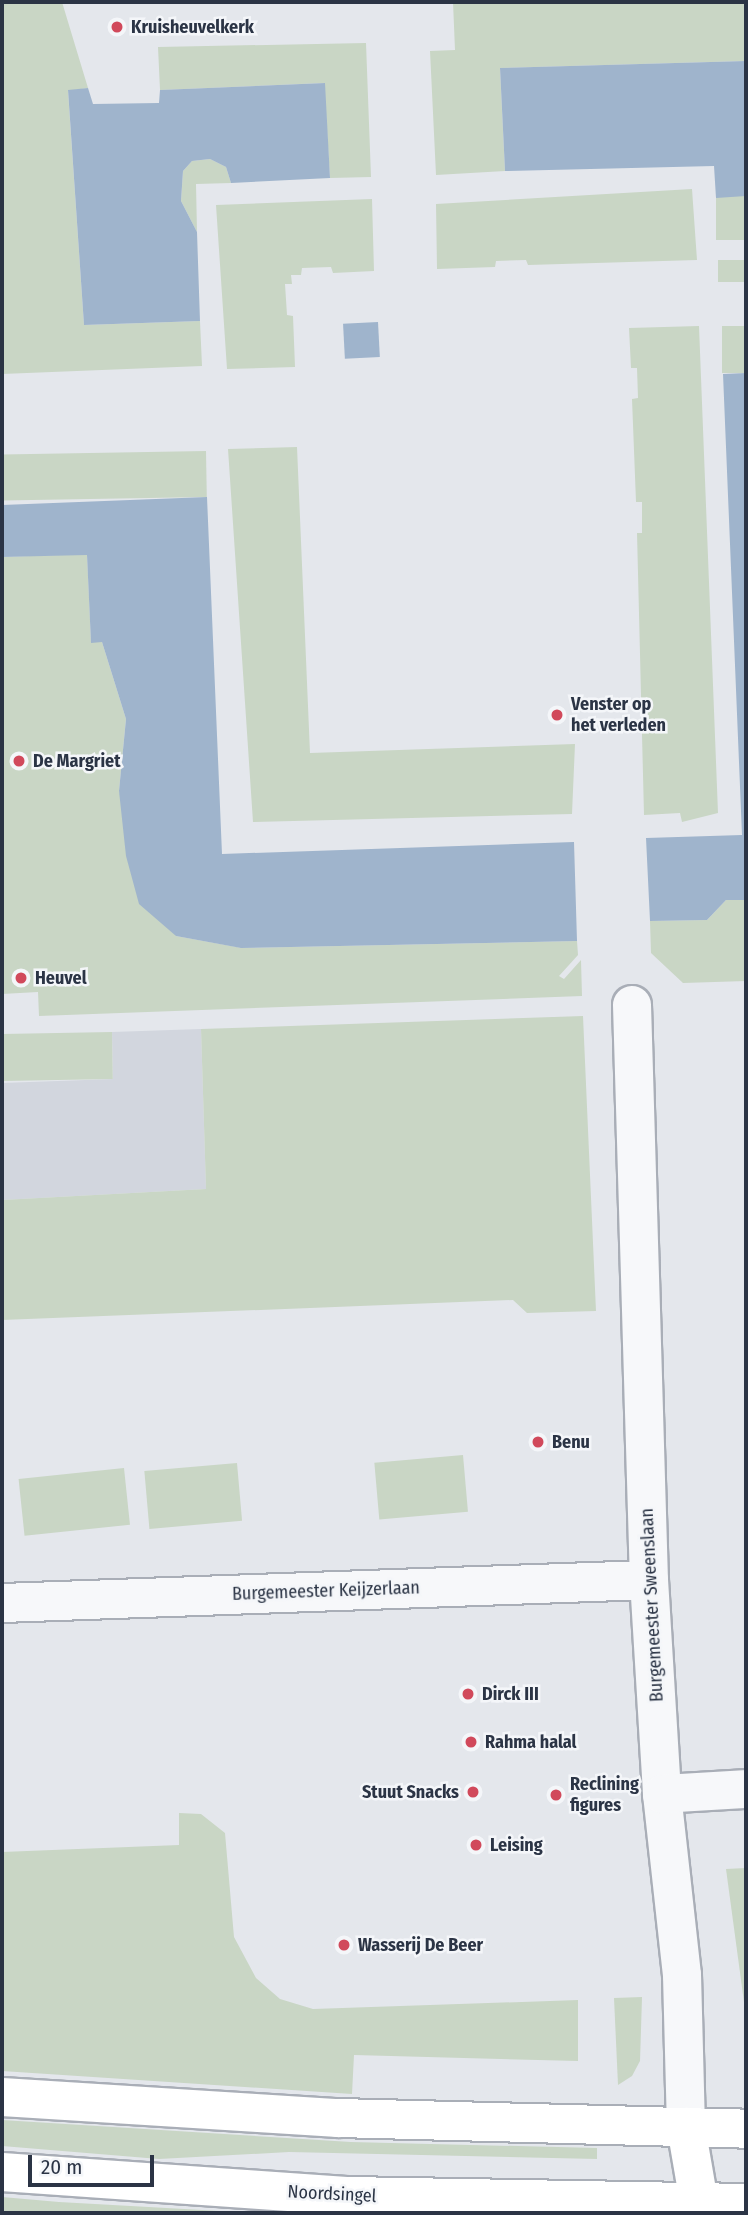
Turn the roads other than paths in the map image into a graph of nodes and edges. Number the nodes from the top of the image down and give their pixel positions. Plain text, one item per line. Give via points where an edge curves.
1 (632, 1005) dead end
2 (649, 1580) junction
3 (2, 1603) edge
4 (746, 1789) edge
5 (662, 1794) junction
6 (2, 2097) edge
7 (686, 2127) junction
8 (746, 2129) edge
9 (2, 2172) edge
10 (746, 2203) edge
11 (699, 2208) edge

1 - 2 street, Burgemeester Sweenslaan
2 - 3 street, Burgemeester Keijzerlaan
2 - 5 street, Burgemeester Sweenslaan
4 - 5 street
5 - 7 street, Burgemeester Sweenslaan via 682,1975
6 - 7 main road via 338,2118
7 - 8 main road
7 - 11 main road, Burgemeester Sweenslaan
9 - 11 main road, Noordsingel via 346,2196
10 - 11 main road, Noordsingel

